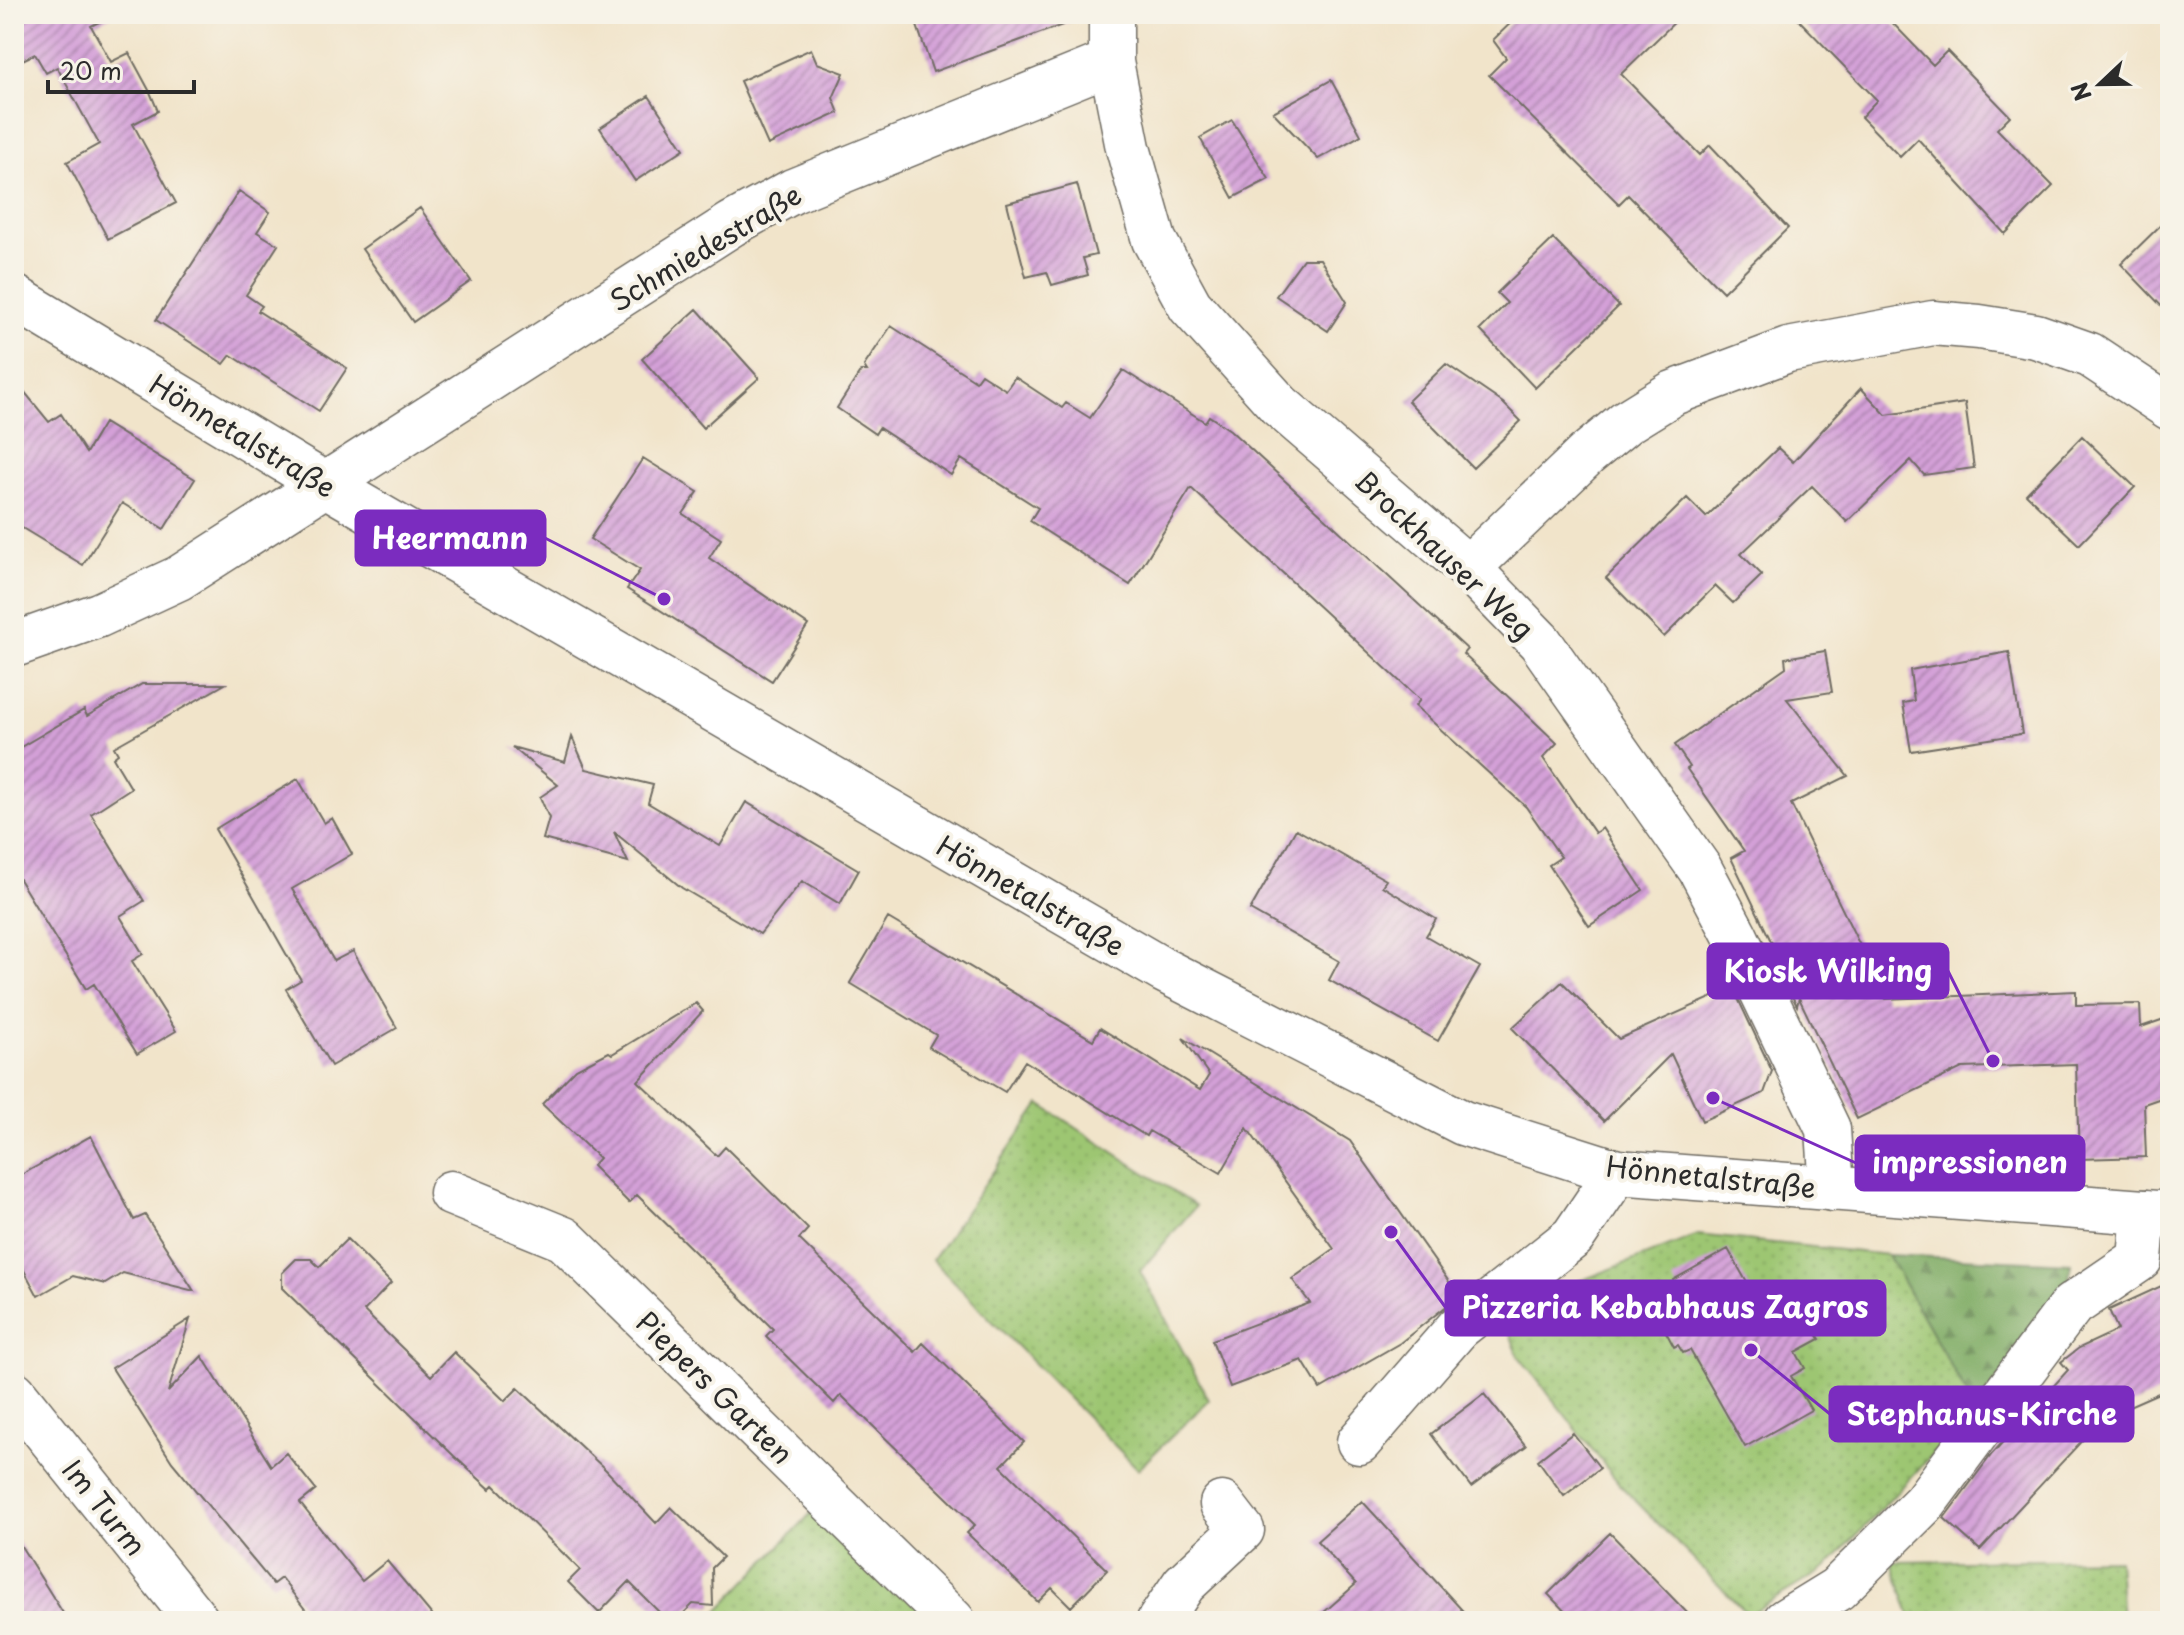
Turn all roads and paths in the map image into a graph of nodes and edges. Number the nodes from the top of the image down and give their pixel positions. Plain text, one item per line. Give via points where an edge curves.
1 (1111, 14) edge
2 (1111, 62) junction
3 (14, 297) edge
4 (2170, 408) edge
5 (326, 485) junction
6 (1468, 568) junction
7 (14, 645) edge
8 (1617, 1172) junction
9 (1832, 1189) junction
10 (451, 1193) dead end
11 (2157, 1213) edge
12 (14, 1393) edge
13 (1359, 1442) dead end
14 (1222, 1504) dead end
15 (197, 1621) edge
16 (953, 1621) edge
17 (1159, 1621) edge
18 (1785, 1621) edge

1 - 2 street, Brockhauser Weg
2 - 5 street, Schmiedestraße via 793,191 732,224
2 - 6 street, Brockhauser Weg via 1154,240 1190,306 1279,405
3 - 5 street, Hönnetalstraße
4 - 6 street via 2090,355 2036,336 1979,327 1933,323 1788,350 1673,393 1626,422
5 - 7 street, Schmiedestraße via 179,578 99,615
5 - 8 street, Hönnetalstraße via 1163,970 1463,1123
6 - 9 street, Brockhauser Weg via 1540,642 1700,869 1828,1129
8 - 9 street, Hönnetalstraße
8 - 13 street via 1573,1237 1458,1328
9 - 11 street, Hönnetalstraße
10 - 16 street, Piepers Garten via 564,1239
11 - 18 street, Hönnetalstraße via 2140,1259 2071,1306 1924,1503 1837,1589
12 - 15 street, Im Turm
14 - 17 street via 1242,1530 1184,1584

